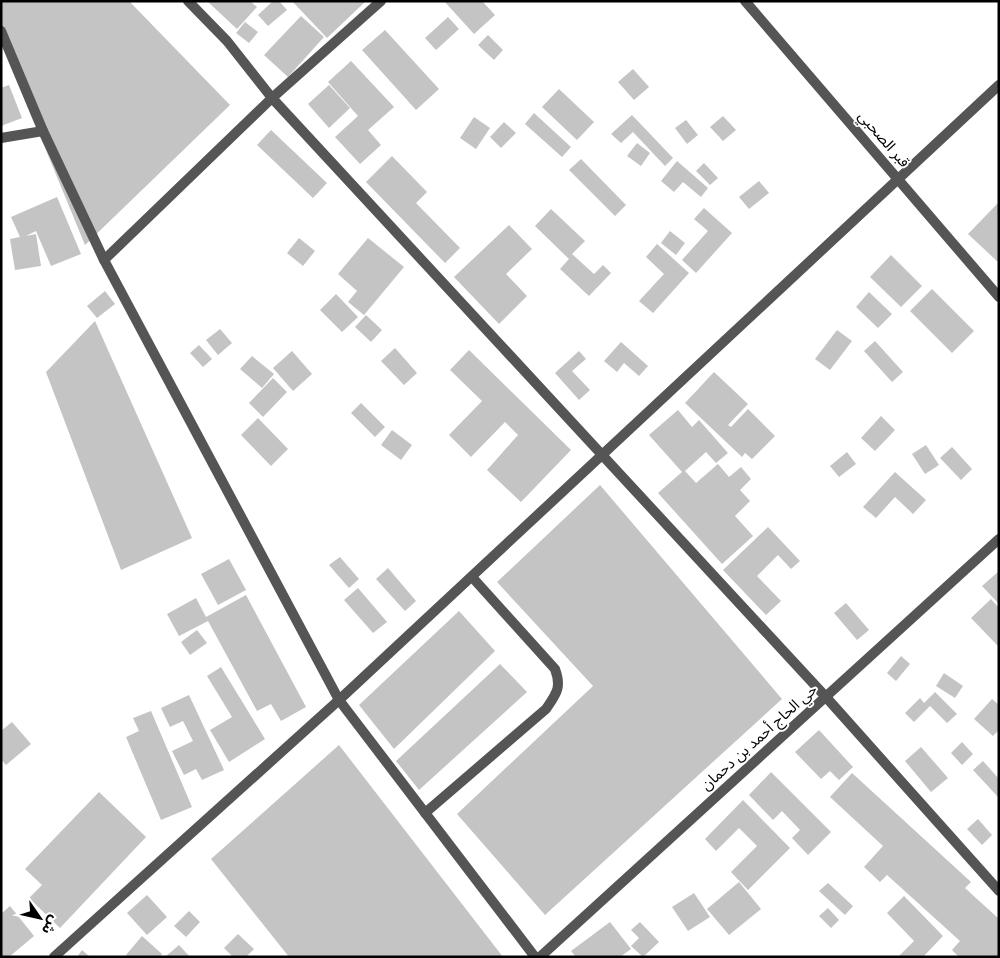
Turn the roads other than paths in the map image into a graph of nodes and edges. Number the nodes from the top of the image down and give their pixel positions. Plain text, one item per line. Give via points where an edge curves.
1 (188, 1) edge
2 (381, 1) edge
3 (745, 1) edge
4 (1, 31) edge
5 (999, 85) edge
6 (272, 98) junction
7 (43, 131) junction
8 (1, 138) edge
9 (899, 179) junction
10 (104, 260) junction
11 (999, 297) edge
12 (602, 457) junction
13 (999, 540) edge
14 (472, 577) junction
15 (825, 696) junction
16 (339, 700) junction
17 (425, 813) junction
18 (999, 891) edge
19 (54, 957) edge
20 (535, 957) edge
21 (540, 957) edge

1 - 6 street via 226,41
2 - 6 street
3 - 9 street, قبر الصحبي
4 - 7 street
5 - 9 street
6 - 10 street
6 - 12 street
7 - 8 street
7 - 10 street
9 - 11 street, قبر الصحبي
9 - 12 street
10 - 16 street
12 - 14 street
12 - 15 street
13 - 15 street, حي الحاج أحمد بن دحمان
14 - 16 street
14 - 17 street via 555,669 560,682 546,709
15 - 18 street
15 - 21 street, حي الحاج أحمد بن دحمان
16 - 17 street
16 - 19 street
17 - 20 street

